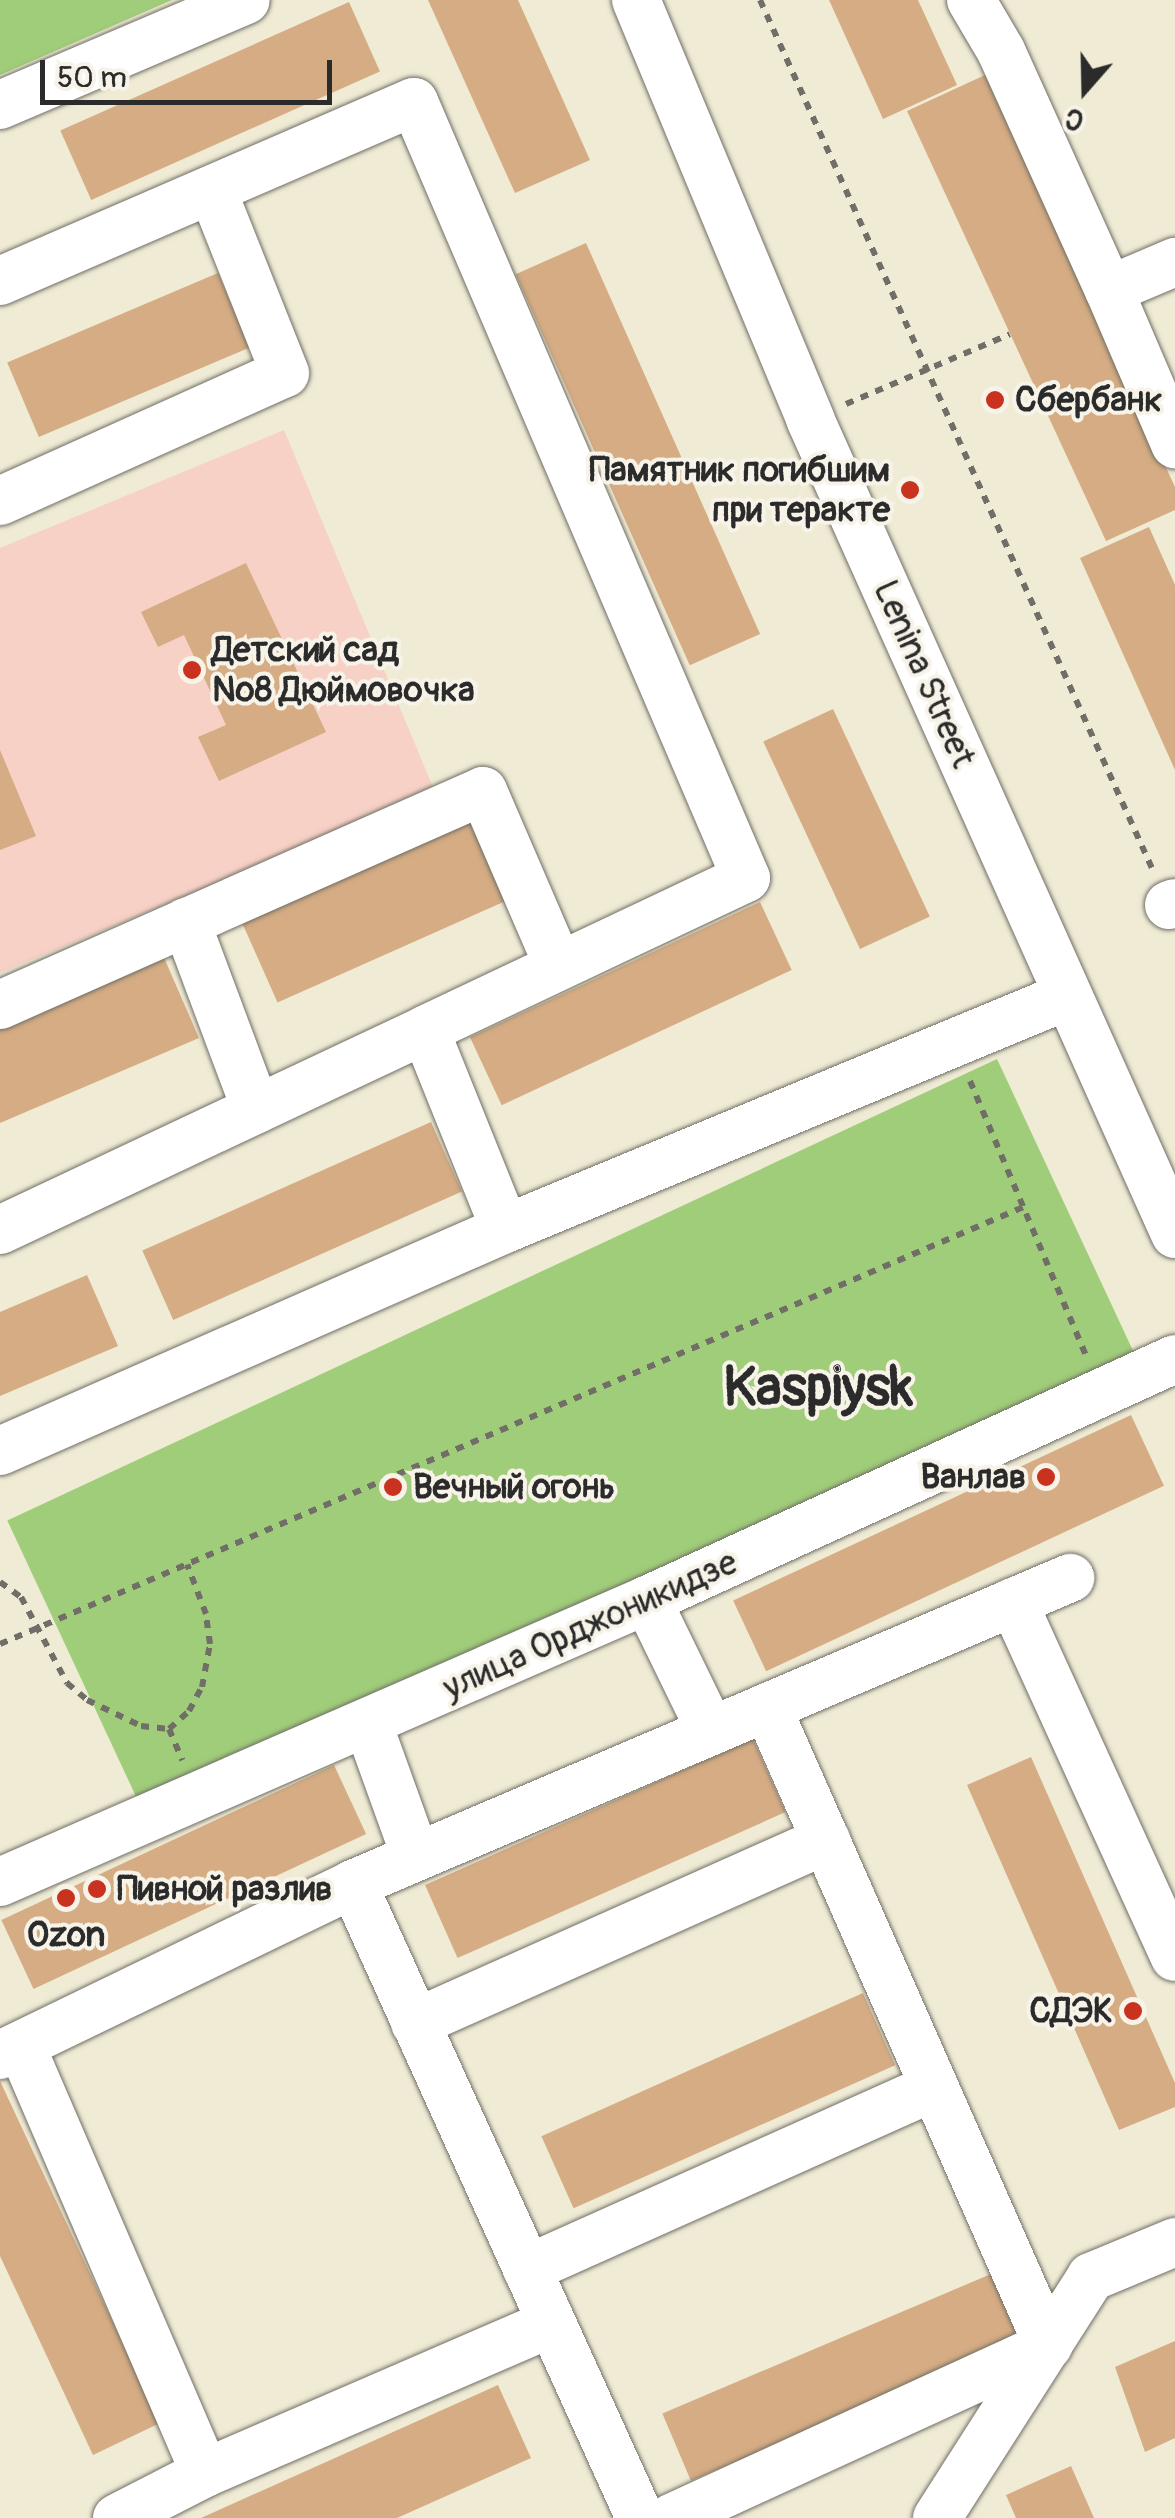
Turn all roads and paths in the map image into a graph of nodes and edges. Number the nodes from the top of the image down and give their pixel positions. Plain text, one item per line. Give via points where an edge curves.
1 (246, 0) edge
2 (636, 0) edge
3 (760, 0) edge
4 (971, 0) edge
5 (0, 105) edge
6 (212, 190) junction
7 (1175, 262) edge
8 (0, 281) edge
9 (1109, 290) junction
10 (1010, 334) dead end
11 (928, 371) junction
12 (810, 419) junction
13 (1175, 444) edge
14 (0, 501) edge
15 (1172, 904) edge
16 (186, 922) junction
17 (558, 965) junction
18 (1067, 996) junction
19 (0, 1004) edge
20 (424, 1030) junction
21 (954, 1045) junction
22 (256, 1109) junction
23 (1026, 1206) junction
24 (504, 1229) junction
25 (0, 1230) edge
26 (1175, 1234) edge
27 (1175, 1359) edge
28 (1102, 1393) junction
29 (0, 1450) edge
30 (187, 1564) junction
31 (1070, 1578) dead end
32 (0, 1582) edge
33 (646, 1600) junction
34 (1014, 1602) junction
35 (40, 1628) junction
36 (0, 1644) edge
37 (767, 1707) junction
38 (368, 1724) junction
39 (712, 1731) junction
40 (826, 1840) junction
41 (416, 1857) junction
42 (0, 1882) edge
43 (353, 1884) junction
44 (1175, 1957) edge
45 (416, 2023) junction
46 (11, 2050) edge
47 (934, 2086) junction
48 (1175, 2242) edge
49 (527, 2269) junction
50 (552, 2323) junction
51 (1048, 2344) junction
52 (205, 2474) junction
53 (943, 2514) edge
54 (117, 2518) edge
55 (640, 2518) edge
56 (670, 2518) edge

1 - 5 street
2 - 12 street, Lenina Street
3 - 11 path
4 - 9 street via 1002,51
6 - 8 street
6 - 14 street via 285,373
6 - 17 street via 414,102 746,878
7 - 9 street
9 - 13 street
10 - 11 path
11 - 12 path
11 - 15 path
12 - 18 street, Lenina Street
16 - 17 street via 482,791
16 - 19 street
16 - 22 street
17 - 20 street
18 - 21 street
18 - 26 street, Lenina Street
20 - 22 street
20 - 24 street
21 - 23 path
21 - 24 street
22 - 25 street
23 - 28 path
23 - 30 path
24 - 29 street
27 - 28 street, улица Орджоникидзе
28 - 33 street, улица Орджоникидзе
30 - 35 path
30 - 35 path via 210,1644 202,1687 169,1728 141,1726 86,1700 67,1682
31 - 34 street
32 - 35 path via 21,1597
33 - 38 street, улица Орджоникидзе
33 - 39 street
34 - 37 street
34 - 44 street
35 - 36 path
37 - 39 street
37 - 40 street
38 - 41 street
38 - 42 street, улица Орджоникидзе
39 - 41 street
40 - 45 street
40 - 47 street
41 - 43 street
43 - 45 street
43 - 46 street
45 - 49 street
46 - 52 street
47 - 49 street
47 - 51 street
48 - 51 street via 1091,2277
49 - 50 street
50 - 52 street
50 - 55 street
51 - 53 street
51 - 56 street
52 - 54 street

